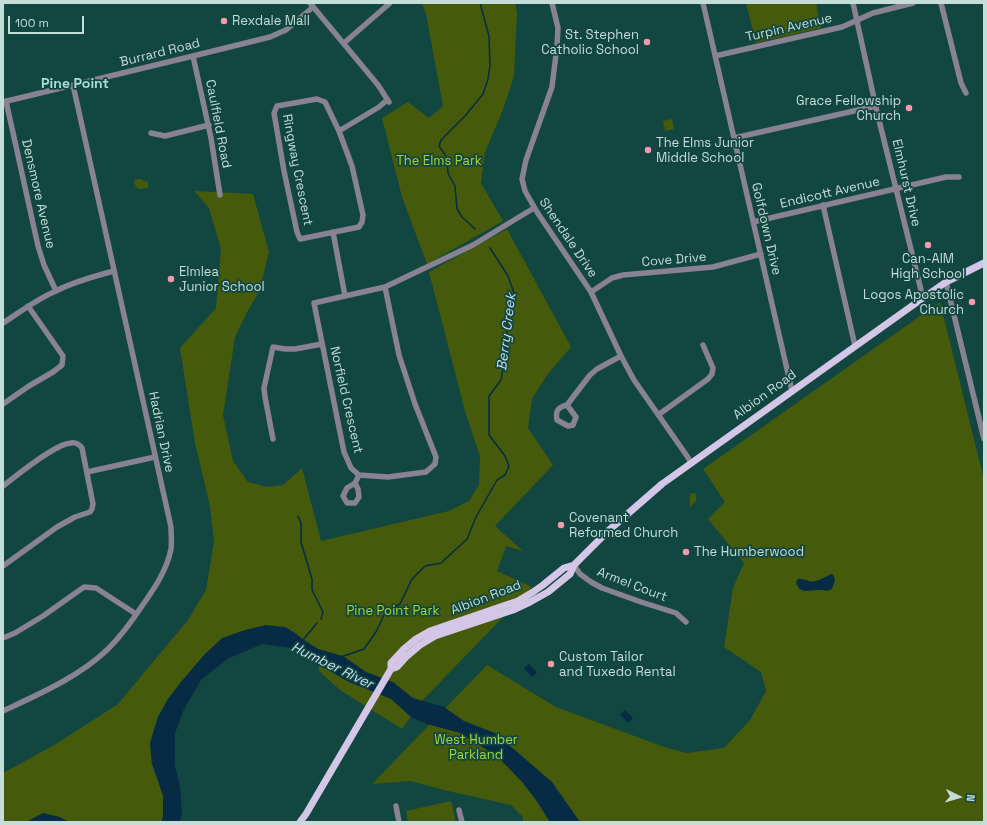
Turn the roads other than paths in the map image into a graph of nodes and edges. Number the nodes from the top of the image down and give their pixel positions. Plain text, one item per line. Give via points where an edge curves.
1 (390, 3) edge
2 (552, 3) edge
3 (703, 3) edge
4 (853, 3) edge
5 (913, 3) edge
6 (941, 3) edge
7 (311, 5) edge
8 (857, 20) junction
9 (344, 43) junction
10 (193, 56) junction
11 (715, 56) junction
12 (73, 85) junction
13 (966, 93) dead end
14 (4, 101) edge
15 (876, 106) junction
16 (209, 124) junction
17 (340, 131) junction
18 (151, 133) dead end
19 (734, 138) junction
20 (959, 177) dead end
21 (897, 189) junction
22 (220, 195) dead end
23 (823, 205) junction
24 (534, 208) junction
25 (753, 222) junction
26 (333, 232) junction
27 (761, 254) junction
28 (984, 263) edge
29 (114, 272) junction
30 (946, 282) junction
31 (385, 287) junction
32 (56, 290) junction
33 (591, 292) junction
34 (345, 296) junction
35 (923, 298) junction
36 (28, 306) junction
37 (3, 323) edge
38 (322, 344) junction
39 (703, 345) dead end
40 (855, 346) junction
41 (621, 356) junction
42 (792, 391) junction
43 (3, 404) edge
44 (567, 405) dead end
45 (658, 415) junction
46 (984, 439) edge
47 (273, 440) dead end
48 (155, 457) junction
49 (691, 463) junction
50 (87, 472) junction
51 (359, 475) junction
52 (355, 483) dead end
53 (3, 486) edge
54 (574, 565) junction
55 (3, 566) edge
56 (136, 614) junction
57 (686, 622) dead end
58 (3, 638) edge
59 (3, 711) edge
60 (396, 806) dead end
61 (459, 810) dead end
62 (301, 822) edge
63 (399, 822) edge
64 (462, 822) edge

1 - 9 street
2 - 24 street, Shendale Drive via 558,28 552,87 526,160 522,179
3 - 11 street, Golfdown Drive
4 - 8 street, Elmhurst Drive
5 - 8 street, Turpin Avenue via 873,13
6 - 13 street via 961,83
7 - 9 street
7 - 10 street, Burrard Road via 286,30 270,37
8 - 11 street, Turpin Avenue via 842,27
8 - 15 street, Elmhurst Drive
9 - 17 street via 388,101
10 - 12 street, Burrard Road
10 - 16 street, Caulfield Road
11 - 19 street, Golfdown Drive
12 - 14 street, Burrard Road
12 - 29 street, Hadrian Drive
14 - 32 street, Densmore Avenue via 38,246
15 - 19 street
15 - 21 street, Elmhurst Drive
16 - 18 street via 165,136
16 - 22 street, Caulfield Road
17 - 26 street, Ringway Crescent via 352,166 363,215 358,227
17 - 26 street, Ringway Crescent via 325,102 317,99 277,106 274,113 285,179 300,239
19 - 25 street, Golfdown Drive
20 - 21 street, Endicott Avenue via 946,177
21 - 23 street, Endicott Avenue
21 - 35 street, Elmhurst Drive
23 - 25 street, Endicott Avenue
23 - 40 street
24 - 31 street, Norfield Crescent via 473,245
24 - 33 street, Shendale Drive
25 - 27 street, Golfdown Drive
26 - 34 street
27 - 33 street, Cove Drive via 713,267 623,275 612,278
27 - 42 street, Golfdown Drive
28 - 30 main road, Albion Road
29 - 32 street
29 - 48 street, Hadrian Drive
30 - 35 main road, Albion Road
30 - 46 street
31 - 34 street, Norfield Crescent
31 - 51 street via 399,355 436,457 435,464 426,472 388,477
32 - 36 street
33 - 41 street, Shendale Drive
34 - 38 street, Norfield Crescent via 314,303
35 - 40 main road, Albion Road
36 - 37 street
36 - 43 street via 63,356 62,365
38 - 47 street via 295,349 273,346 264,388
38 - 51 street, Norfield Crescent via 344,452 351,468
39 - 45 street via 713,368 712,374
40 - 42 main road, Albion Road
41 - 44 street via 590,375
41 - 45 street, Shendale Drive
42 - 49 main road, Albion Road
45 - 49 street, Shendale Drive
48 - 50 street
48 - 56 street, Hadrian Drive via 170,527 171,548 159,580
49 - 54 main road, Albion Road via 622,518
50 - 53 street via 82,448 78,444 69,443 49,452
50 - 55 street via 93,500 92,509 87,514 75,517 57,527
51 - 52 street
54 - 57 street, Armel Court via 580,574 602,588 676,613
54 - 62 main road, Albion Road via 570,574 536,599 513,610 435,636 420,645 397,667 390,669
56 - 58 street via 96,588 84,587 43,616
56 - 59 street, Hadrian Drive via 122,634 92,663 76,674
60 - 63 street
61 - 64 street

